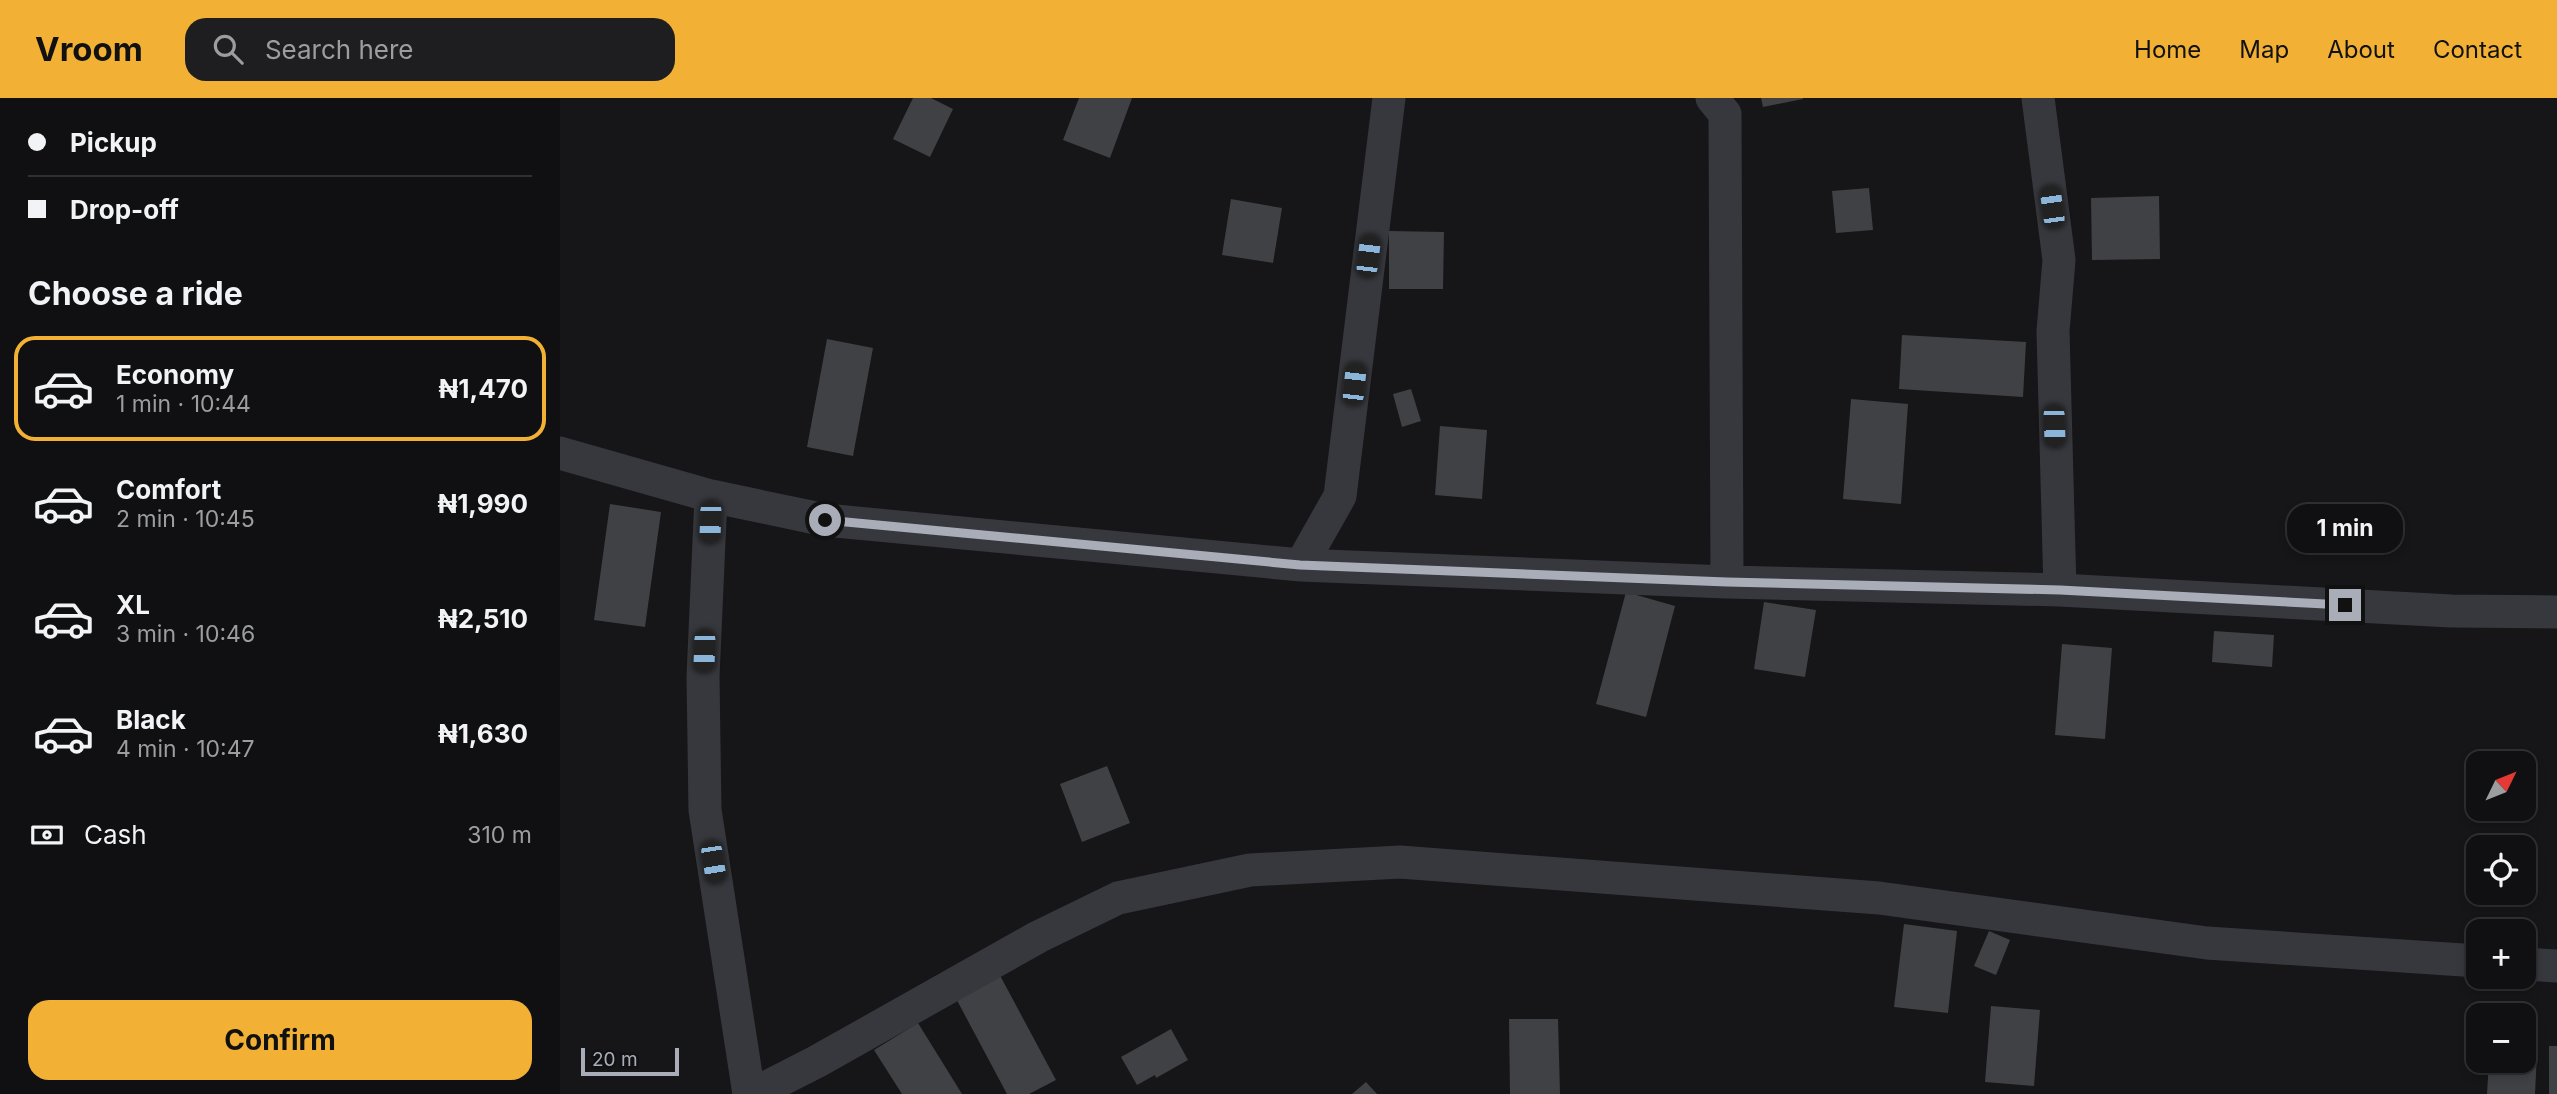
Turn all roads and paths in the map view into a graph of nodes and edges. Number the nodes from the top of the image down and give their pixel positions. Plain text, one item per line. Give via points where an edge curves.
1 (1389, 98) edge
2 (1712, 98) edge
3 (2038, 98) edge
4 (560, 453) edge
5 (711, 496) junction
6 (1300, 565) junction
7 (1727, 582) junction
8 (2060, 590) junction
9 (2557, 612) edge
10 (2466, 960) edge
11 (2536, 965) edge
12 (2557, 966) edge
13 (751, 1094) edge

1 - 6 street via 1340,496
2 - 7 street via 1724,114
3 - 8 street via 2059,260 2053,331
4 - 5 street
5 - 6 street via 825,520
5 - 13 street via 703,677 705,810
6 - 7 street
7 - 8 street
8 - 9 street via 2451,611
10 - 13 street via 2207,943 1879,898 1400,862 1250,870 1118,898
11 - 12 street

